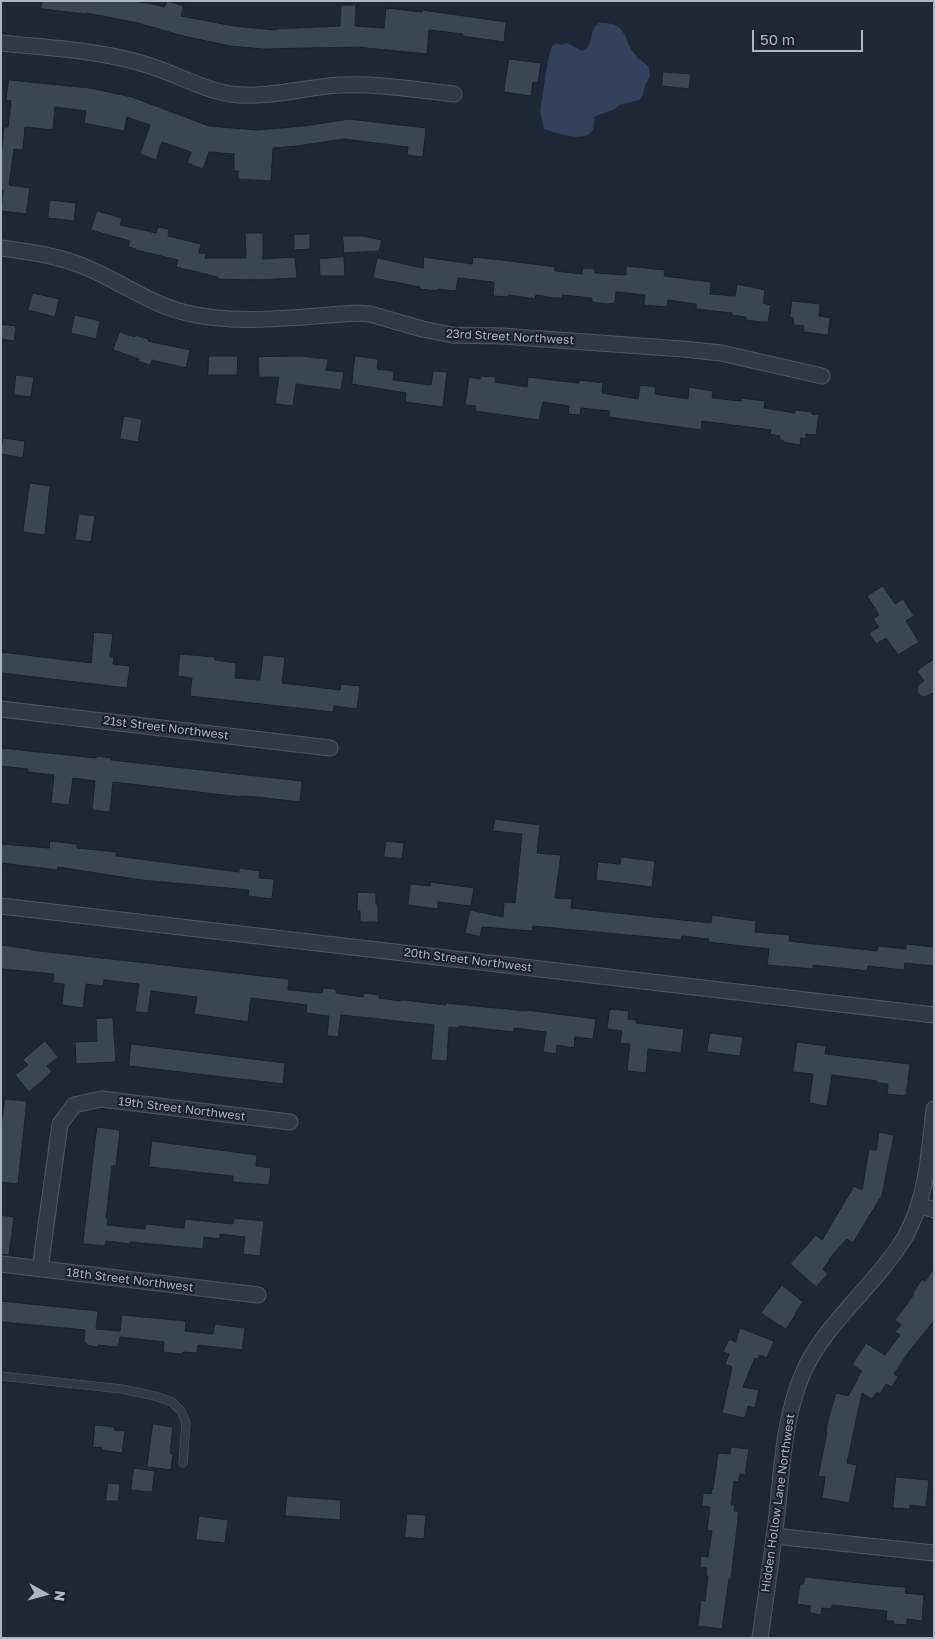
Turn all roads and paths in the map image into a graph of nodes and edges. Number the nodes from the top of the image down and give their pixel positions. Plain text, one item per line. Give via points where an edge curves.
1 (1, 43) edge
2 (454, 94) dead end
3 (1, 248) edge
4 (822, 376) dead end
5 (1, 709) edge
6 (330, 748) dead end
7 (1, 906) edge
8 (934, 1015) edge
9 (934, 1109) edge
10 (290, 1122) dead end
11 (927, 1208) edge
12 (1, 1264) edge
13 (40, 1269) junction
14 (258, 1295) dead end
15 (1, 1376) edge
16 (183, 1463) dead end
17 (774, 1536) junction
18 (934, 1553) edge
19 (760, 1638) edge

1 - 2 street via 109,54 229,94 274,95 338,85
3 - 4 street, 23rd Street Northwest via 64,259 162,305 209,318 235,320 370,314 452,335 721,353
5 - 6 street, 21st Street Northwest
7 - 8 street, 20th Street Northwest
9 - 11 street, Hidden Hollow Lane Northwest via 926,1177
10 - 13 street, 19th Street Northwest via 101,1099 74,1105 60,1124
11 - 17 street, Hidden Hollow Lane Northwest via 822,1341 803,1372 784,1447
12 - 13 street, 18th Street Northwest
13 - 14 street, 18th Street Northwest
15 - 16 lane via 122,1390 172,1402 186,1422
17 - 18 street
17 - 19 street, Hidden Hollow Lane Northwest

